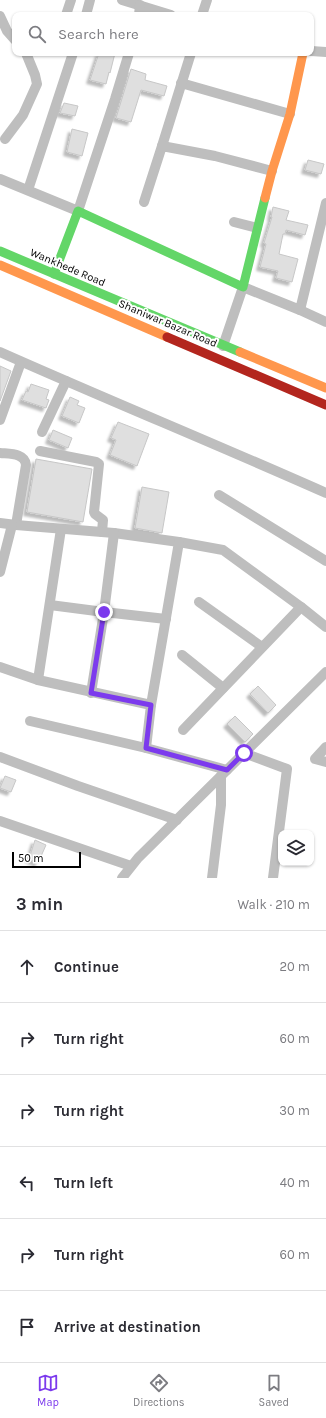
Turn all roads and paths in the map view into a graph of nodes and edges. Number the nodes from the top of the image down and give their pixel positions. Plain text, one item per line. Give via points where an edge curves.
1 (71, 0) edge
2 (90, 0) edge
3 (122, 0) edge
4 (207, 0) edge
5 (143, 7) edge
6 (67, 12) edge
7 (87, 12) edge
8 (160, 12) edge
9 (203, 12) edge
10 (0, 16) edge
11 (12, 37) edge
12 (314, 51) edge
13 (326, 52) edge
14 (27, 56) edge
15 (72, 56) edge
16 (128, 56) edge
17 (189, 56) edge
18 (302, 56) edge
19 (182, 83) junction
20 (290, 114) junction
21 (2, 140) edge
22 (162, 146) junction
23 (272, 171) junction
24 (0, 179) edge
25 (28, 190) junction
26 (144, 202) dead end
27 (326, 203) edge
28 (78, 210) junction
29 (234, 222) dead end
30 (257, 228) junction
31 (0, 251) edge
32 (0, 265) edge
33 (54, 274) junction
34 (243, 287) junction
35 (300, 310) junction
36 (326, 322) edge
37 (223, 346) junction
38 (0, 352) edge
39 (21, 362) junction
40 (66, 381) junction
41 (326, 388) edge
42 (326, 405) edge
43 (0, 420) edge
44 (42, 432) dead end
45 (40, 451) dead end
46 (0, 453) edge
47 (326, 493) edge
48 (219, 495) dead end
49 (0, 523) edge
50 (14, 525) junction
51 (62, 529) junction
52 (102, 532) junction
53 (114, 533) junction
54 (179, 542) junction
55 (326, 561) edge
56 (0, 572) edge
57 (199, 602) dead end
58 (50, 605) junction
59 (301, 607) junction
60 (104, 612) junction
61 (166, 618) junction
62 (326, 627) edge
63 (262, 647) junction
64 (182, 655) dead end
65 (0, 668) edge
66 (326, 672) edge
67 (38, 680) junction
68 (223, 688) junction
69 (91, 693) junction
70 (151, 705) junction
71 (30, 722) dead end
72 (183, 730) dead end
73 (326, 747) edge
74 (146, 748) junction
75 (244, 753) junction
76 (0, 757) edge
77 (326, 762) edge
78 (224, 773) junction
79 (177, 820) junction
80 (0, 821) edge
81 (131, 866) junction
82 (122, 878) edge
83 (212, 878) edge
84 (273, 878) edge

1 - 6 street
2 - 7 street
3 - 5 street
4 - 9 street
5 - 8 street
10 - 11 street
12 - 13 street
14 - 21 street via 37,84 23,115
15 - 25 street
16 - 28 street
17 - 19 street
18 - 20 main road
19 - 20 street
19 - 22 street
20 - 23 main road
22 - 23 street
22 - 26 street
23 - 30 main road
24 - 25 street
25 - 28 street
27 - 35 street
28 - 33 main road
28 - 34 main road
29 - 30 street
30 - 34 main road
31 - 33 main road, Wankhede Road
32 - 42 main road, Shaniwar Bazar Road
33 - 37 main road, Wankhede Road
34 - 35 street
34 - 37 street
35 - 36 street
37 - 41 main road, Wankhede Road
38 - 39 street
39 - 40 street
39 - 43 street
40 - 44 street
40 - 47 street
45 - 52 street via 99,464 94,512 103,520
46 - 50 street via 26,460
48 - 55 street
49 - 50 street
50 - 51 street
50 - 56 street
51 - 52 street
51 - 58 street
52 - 53 street
53 - 54 street
53 - 60 street
54 - 59 street via 223,550
54 - 61 street
57 - 63 street
58 - 60 street
58 - 67 street
59 - 62 street
59 - 63 street
60 - 61 street
60 - 69 street
61 - 70 street
63 - 68 street
64 - 68 street
65 - 67 street
66 - 75 street
67 - 69 street
68 - 72 street
69 - 70 street
70 - 74 street
71 - 74 street
73 - 77 street via 315,759
74 - 78 street
75 - 78 street
75 - 84 street via 287,769
76 - 79 street
78 - 79 street
78 - 83 street
79 - 81 street
80 - 81 street
81 - 82 street

